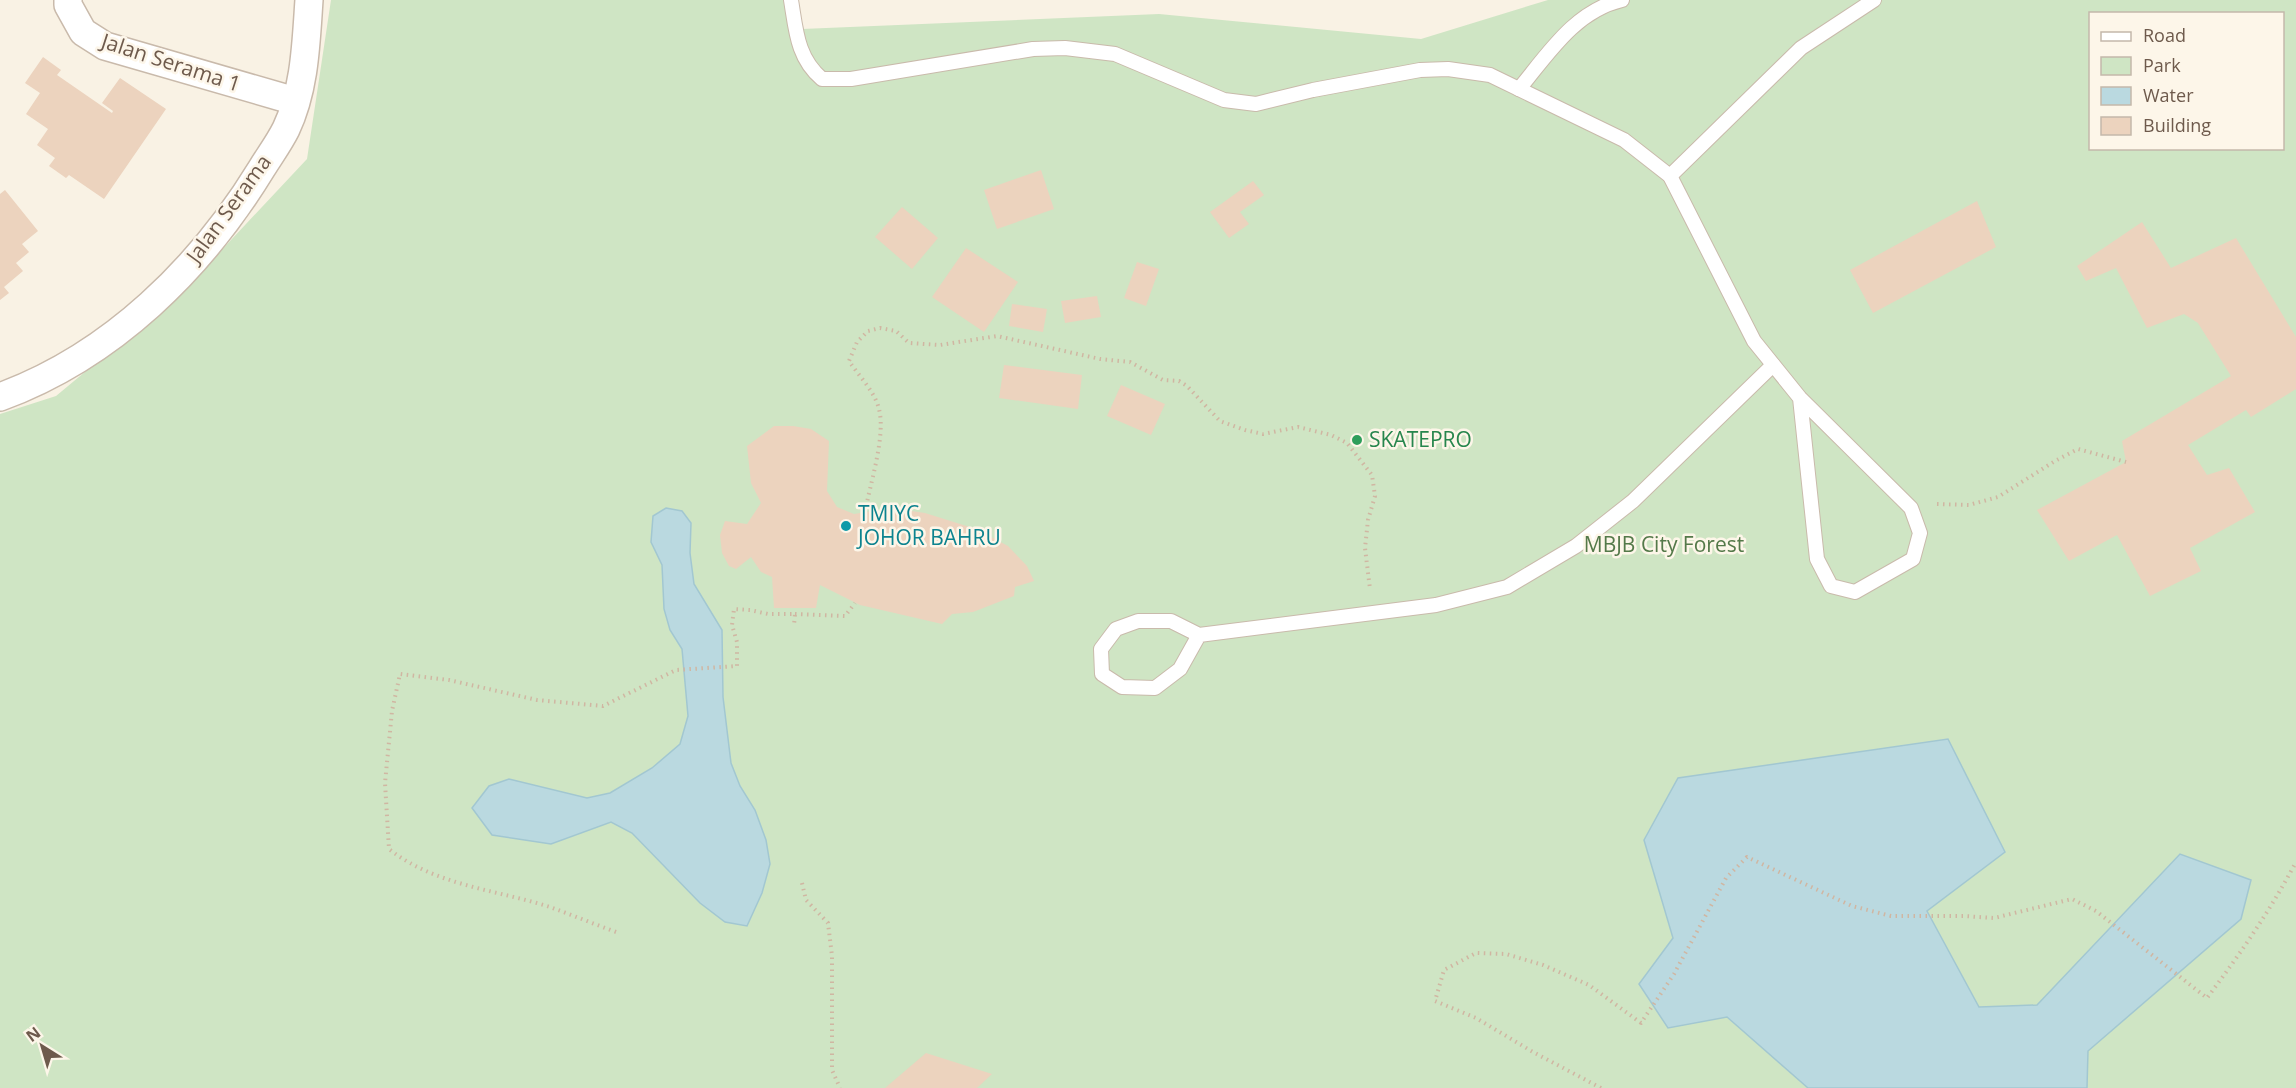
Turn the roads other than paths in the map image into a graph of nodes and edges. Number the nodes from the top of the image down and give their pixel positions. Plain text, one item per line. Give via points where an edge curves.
1 (68, 0) edge
2 (309, 0) edge
3 (791, 0) edge
4 (1622, 0) edge
5 (1874, 0) edge
6 (1519, 89) junction
7 (295, 101) junction
8 (1670, 176) junction
9 (1773, 364) junction
10 (0, 397) edge
11 (1800, 398) junction
12 (1200, 635) junction

1 - 7 street, Jalan Serama 1 via 83,32 105,46
2 - 7 street, Jalan Serama via 306,58
3 - 6 lane via 797,40 806,63 822,79 851,79 1033,49 1065,48 1115,54 1224,100 1256,104 1420,70 1490,75
4 - 6 lane via 1608,3 1568,30
5 - 8 lane via 1801,48
6 - 8 lane via 1624,140
7 - 10 street, Jalan Serama via 286,129 205,249 127,325 76,360
8 - 9 lane via 1754,341
9 - 11 lane
9 - 12 lane via 1633,501 1576,546 1507,587 1436,605
11 - 11 lane via 1911,508 1920,533 1913,560 1855,592 1831,586 1816,559
12 - 12 lane via 1180,669 1155,688 1122,687 1102,674 1101,649 1116,629 1138,621 1171,621

